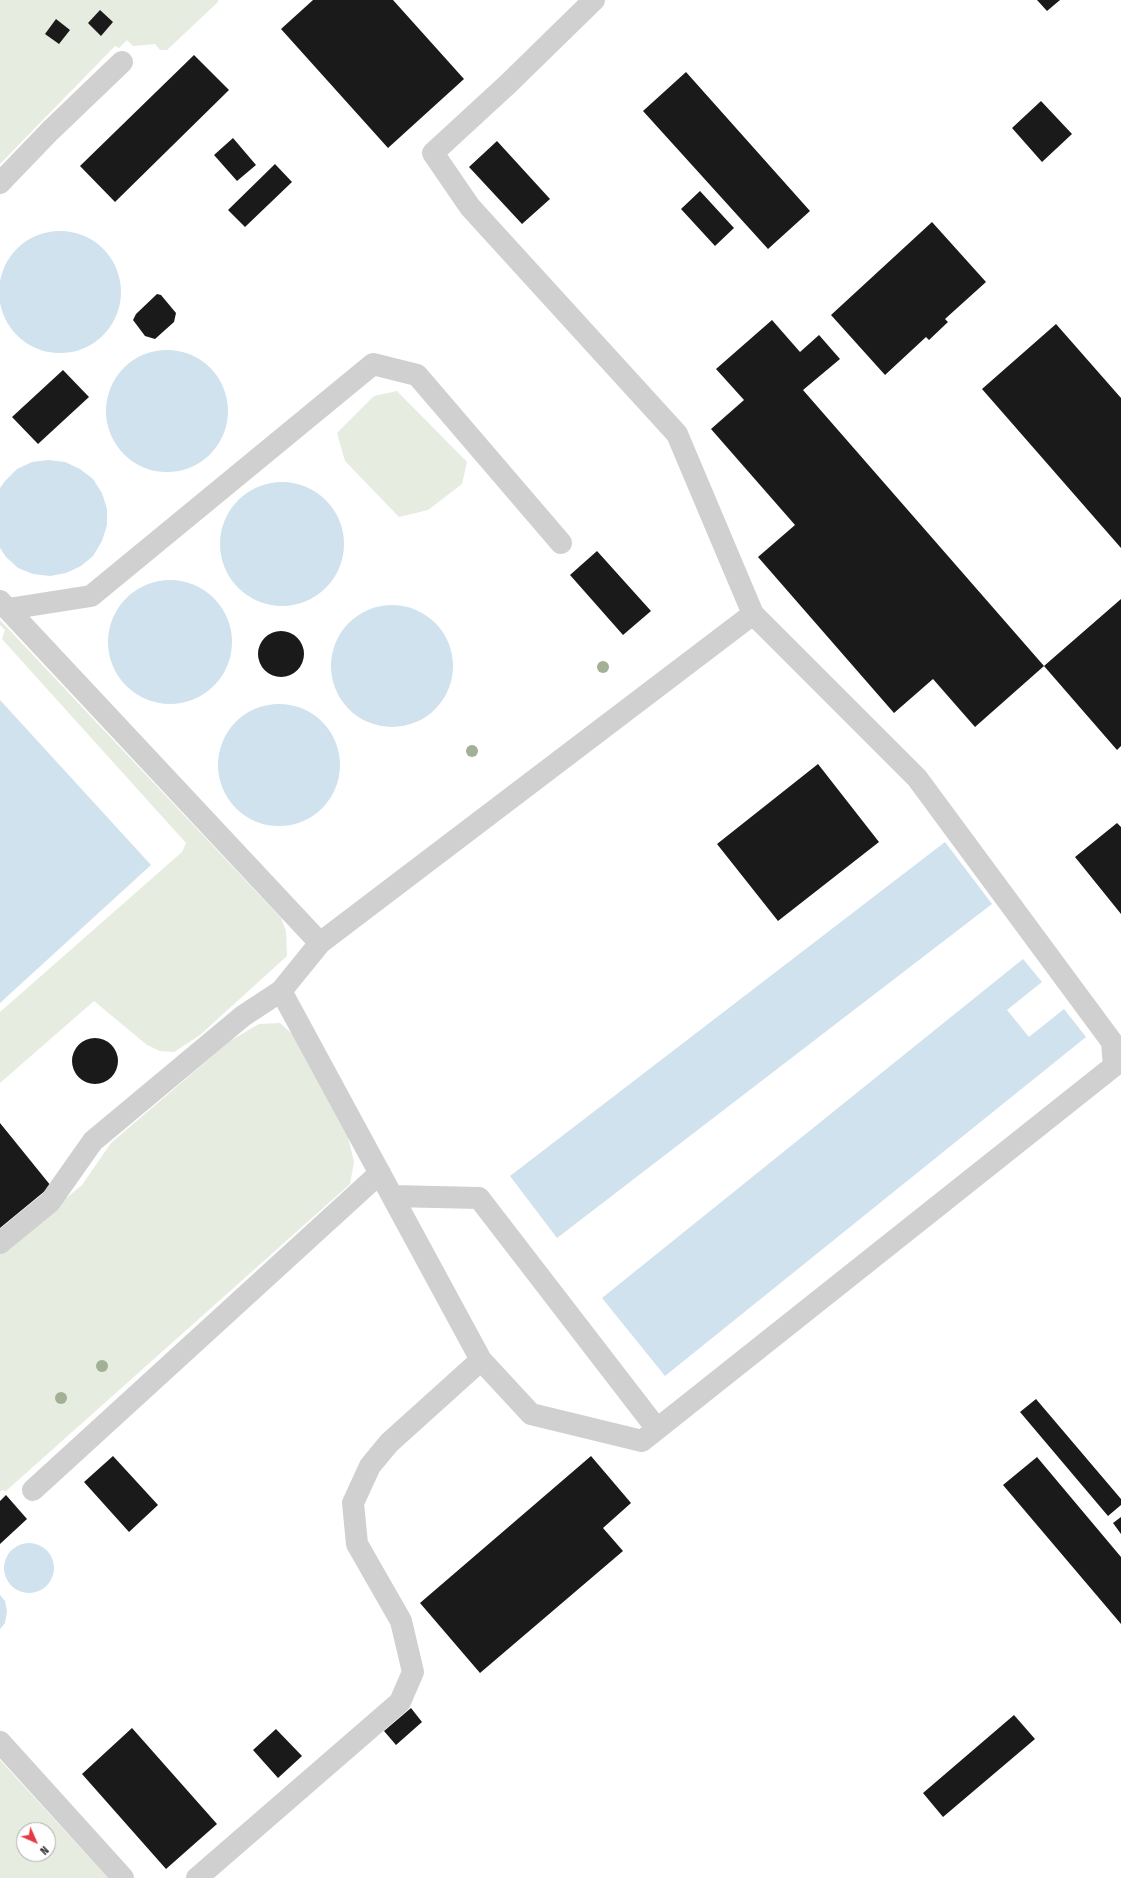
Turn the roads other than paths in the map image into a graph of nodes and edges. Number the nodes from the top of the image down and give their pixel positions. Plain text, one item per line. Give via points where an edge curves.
1 (594, 0) edge
2 (122, 62) dead end
3 (0, 183) edge
4 (561, 544) dead end
5 (4, 605) edge
6 (753, 614) junction
7 (320, 943) junction
8 (281, 991) junction
9 (380, 1173) junction
10 (392, 1196) junction
11 (0, 1243) edge
12 (481, 1360) junction
13 (657, 1429) junction
14 (33, 1490) dead end
15 (0, 1742) edge
16 (123, 1878) edge
17 (197, 1878) edge

1 - 6 lane via 434,153 470,207 677,434
2 - 3 lane
4 - 5 lane via 417,375 373,364 91,596
5 - 7 lane
6 - 7 lane
6 - 13 lane via 917,778 1112,1042 1114,1066
7 - 8 lane
8 - 9 lane
8 - 11 lane via 243,1016 93,1141 50,1202
9 - 10 lane
9 - 14 lane
10 - 12 lane
10 - 13 lane via 479,1198
12 - 13 lane via 531,1414 642,1441
12 - 17 lane via 389,1443 370,1466 353,1503 357,1544 400,1622 413,1672 400,1702
15 - 16 lane

